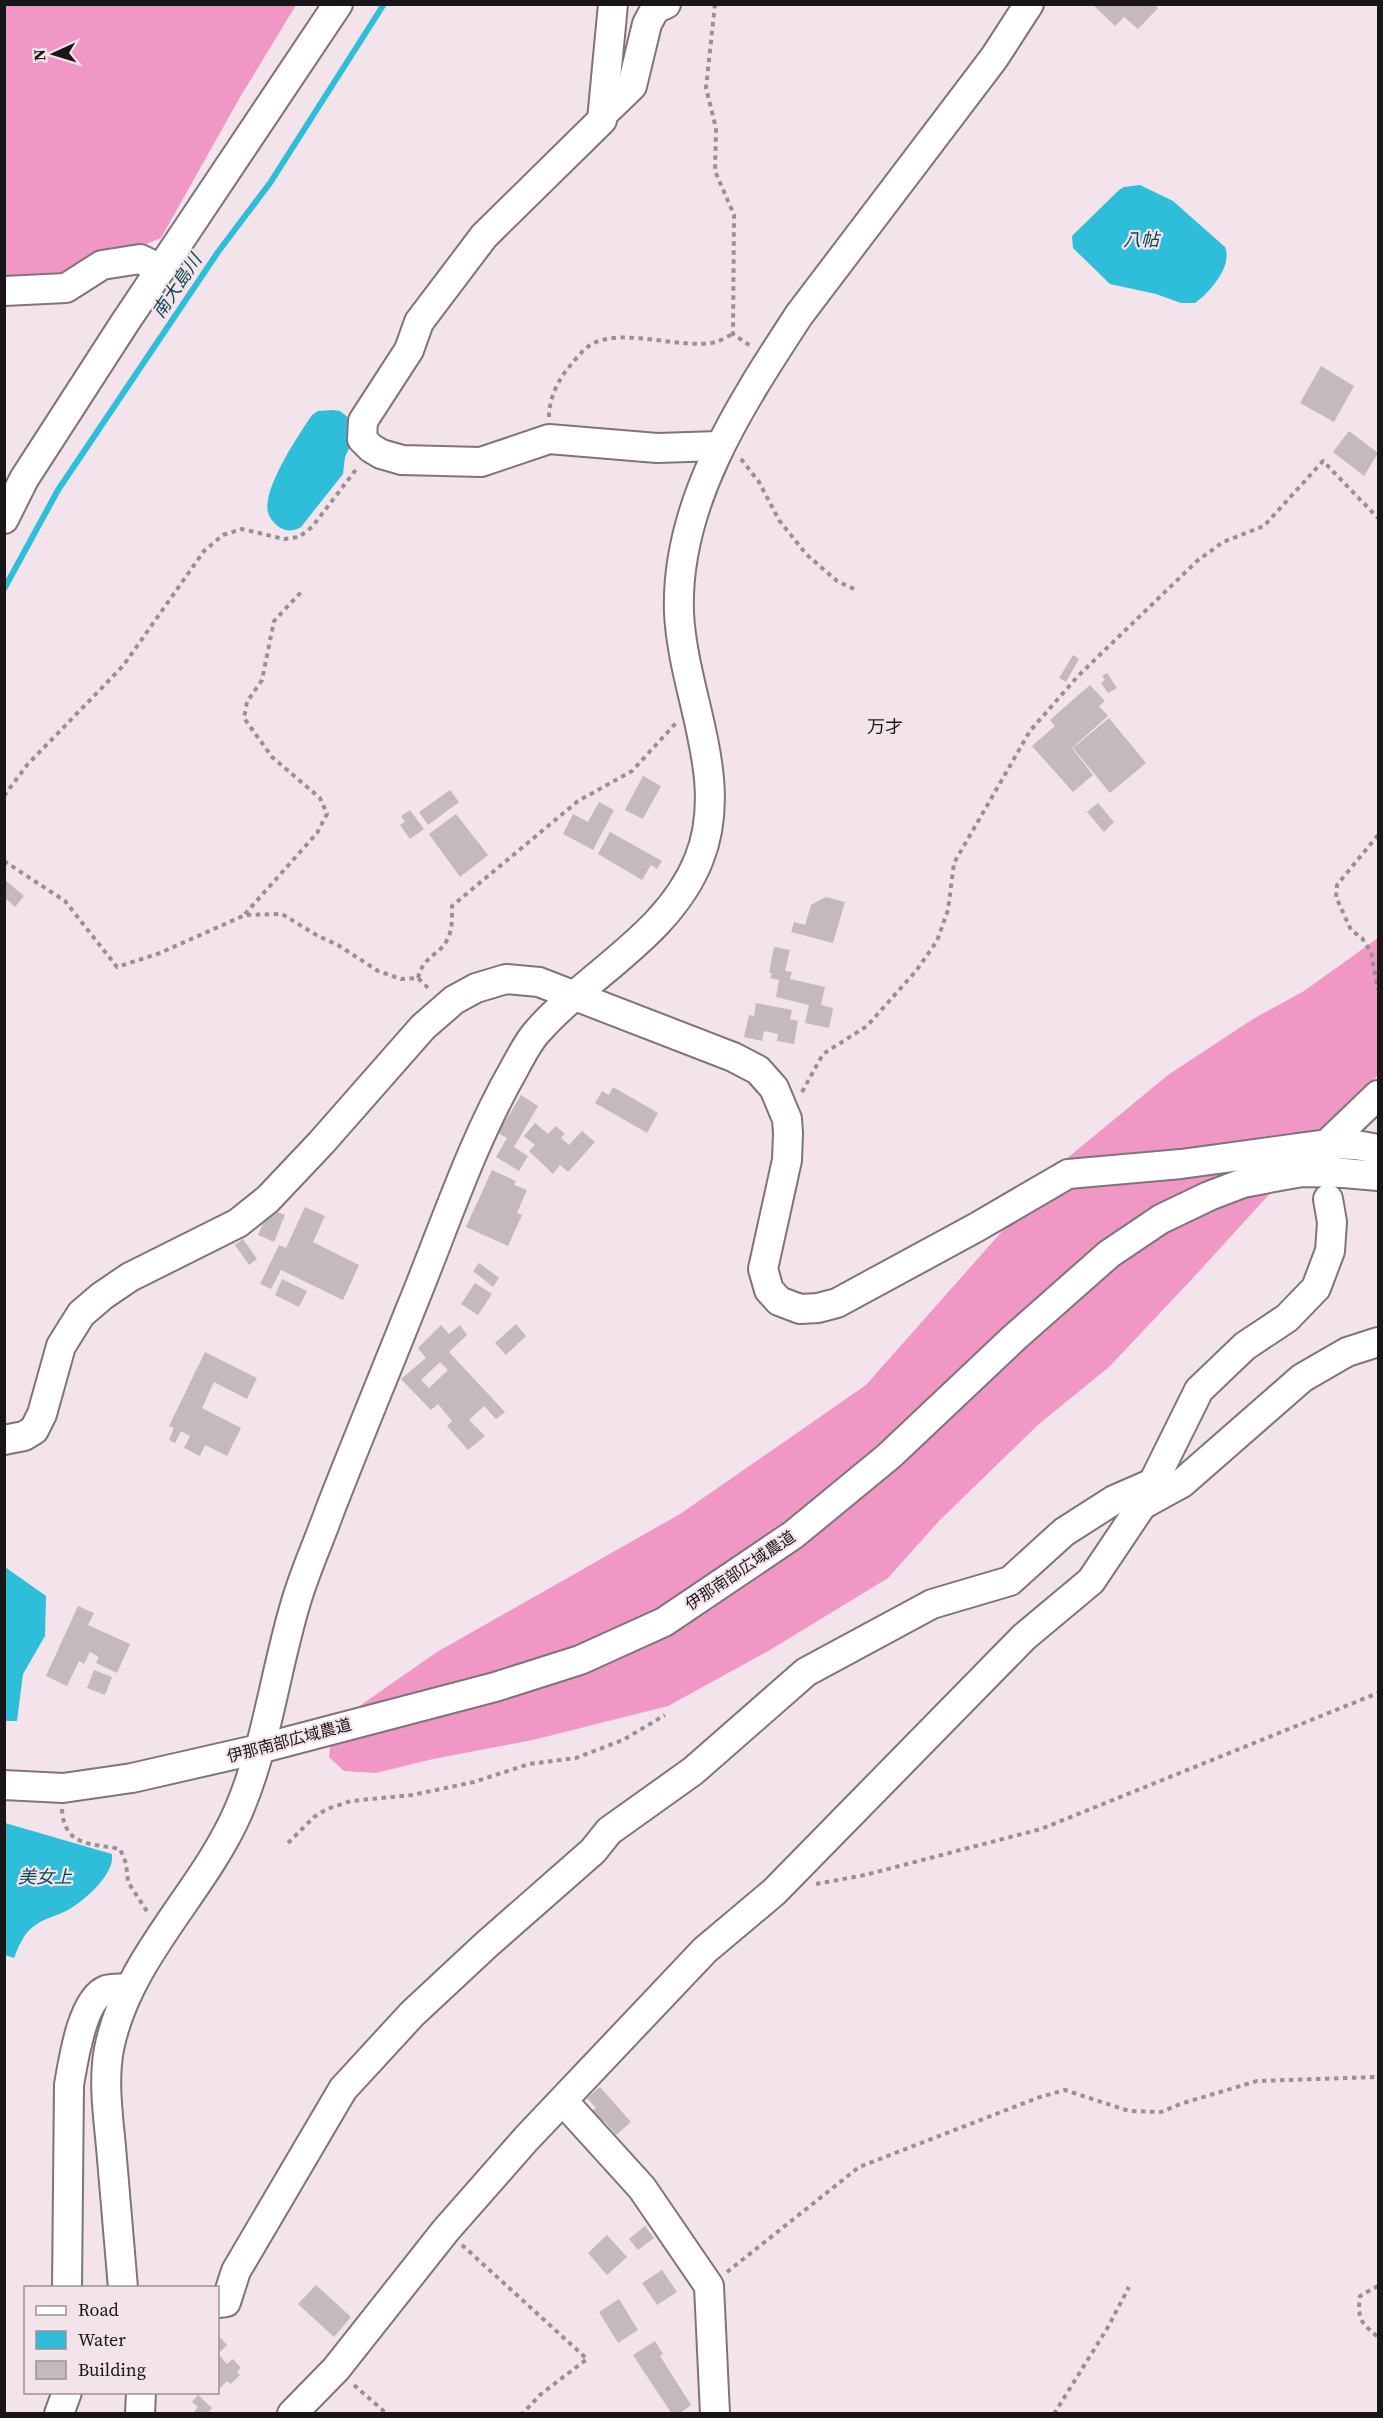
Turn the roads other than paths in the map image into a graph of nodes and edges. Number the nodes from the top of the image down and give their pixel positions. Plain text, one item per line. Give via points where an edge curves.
1 (338, 4) edge
2 (613, 4) edge
3 (666, 4) edge
4 (1029, 4) edge
5 (603, 114) junction
6 (161, 269) junction
7 (4, 291) edge
8 (720, 446) junction
9 (4, 519) edge
10 (574, 997) junction
11 (1378, 1095) edge
12 (1378, 1149) edge
13 (1327, 1150) junction
14 (1378, 1176) edge
15 (1328, 1199) dead end
16 (1378, 1342) edge
17 (4, 1440) edge
18 (1148, 1494) junction
19 (259, 1749) junction
20 (5, 1785) edge
21 (129, 1988) junction
22 (564, 2102) junction
23 (68, 2286) edge
24 (123, 2286) edge
25 (219, 2303) edge
26 (66, 2394) edge
27 (126, 2394) edge
28 (141, 2394) edge
29 (59, 2414) edge
30 (124, 2414) edge
31 (140, 2414) edge
32 (292, 2414) edge
33 (716, 2414) edge

1 - 6 street
2 - 5 street
3 - 5 street via 655,9 647,24 632,86
4 - 8 street via 994,58 799,315
5 - 8 street via 602,120 484,236 419,322 409,350 363,421 362,438 381,454 402,460 481,462 549,439 657,448
6 - 7 street via 140,259 102,265 66,288
6 - 9 street via 24,479
8 - 10 street via 686,536 680,571 683,652 711,791 708,833 697,864 654,927
10 - 13 street via 733,1057 758,1070 774,1088 789,1133 764,1269 769,1290 779,1300 800,1309 837,1303 1068,1174
10 - 17 street via 539,982 506,979 476,988 447,1006 423,1027 267,1199 238,1223 130,1277 81,1314 61,1346 34,1430
10 - 19 street via 534,1034 481,1134 296,1599
11 - 13 street
12 - 13 street via 1356,1145
14 - 19 street, 伊那南部広域農道 via 1302,1172 1243,1183 1161,1220 1109,1254 1015,1336 889,1456 793,1535 664,1622 580,1660 495,1687
15 - 18 street via 1332,1222 1330,1251 1316,1288 1287,1318 1245,1346 1199,1390
16 - 18 street via 1347,1352 1302,1378 1182,1483
18 - 22 street via 1091,1581 1024,1637 774,1892 705,1950
18 - 25 street via 1114,1500 1064,1532 1010,1581 932,1604 806,1672 693,1771 609,1830 593,1851 412,2014 343,2089 236,2271 226,2302
19 - 20 street, 伊那南部広域農道 via 132,1778 63,1788
19 - 21 street via 239,1808 220,1846
21 - 23 street via 106,1990 95,1998 86,2014 73,2064 69,2085
21 - 24 street via 108,2054 106,2091
22 - 32 street via 446,2230 336,2369
22 - 33 street via 642,2188 709,2286
26 - 29 street
27 - 30 street
28 - 31 street

